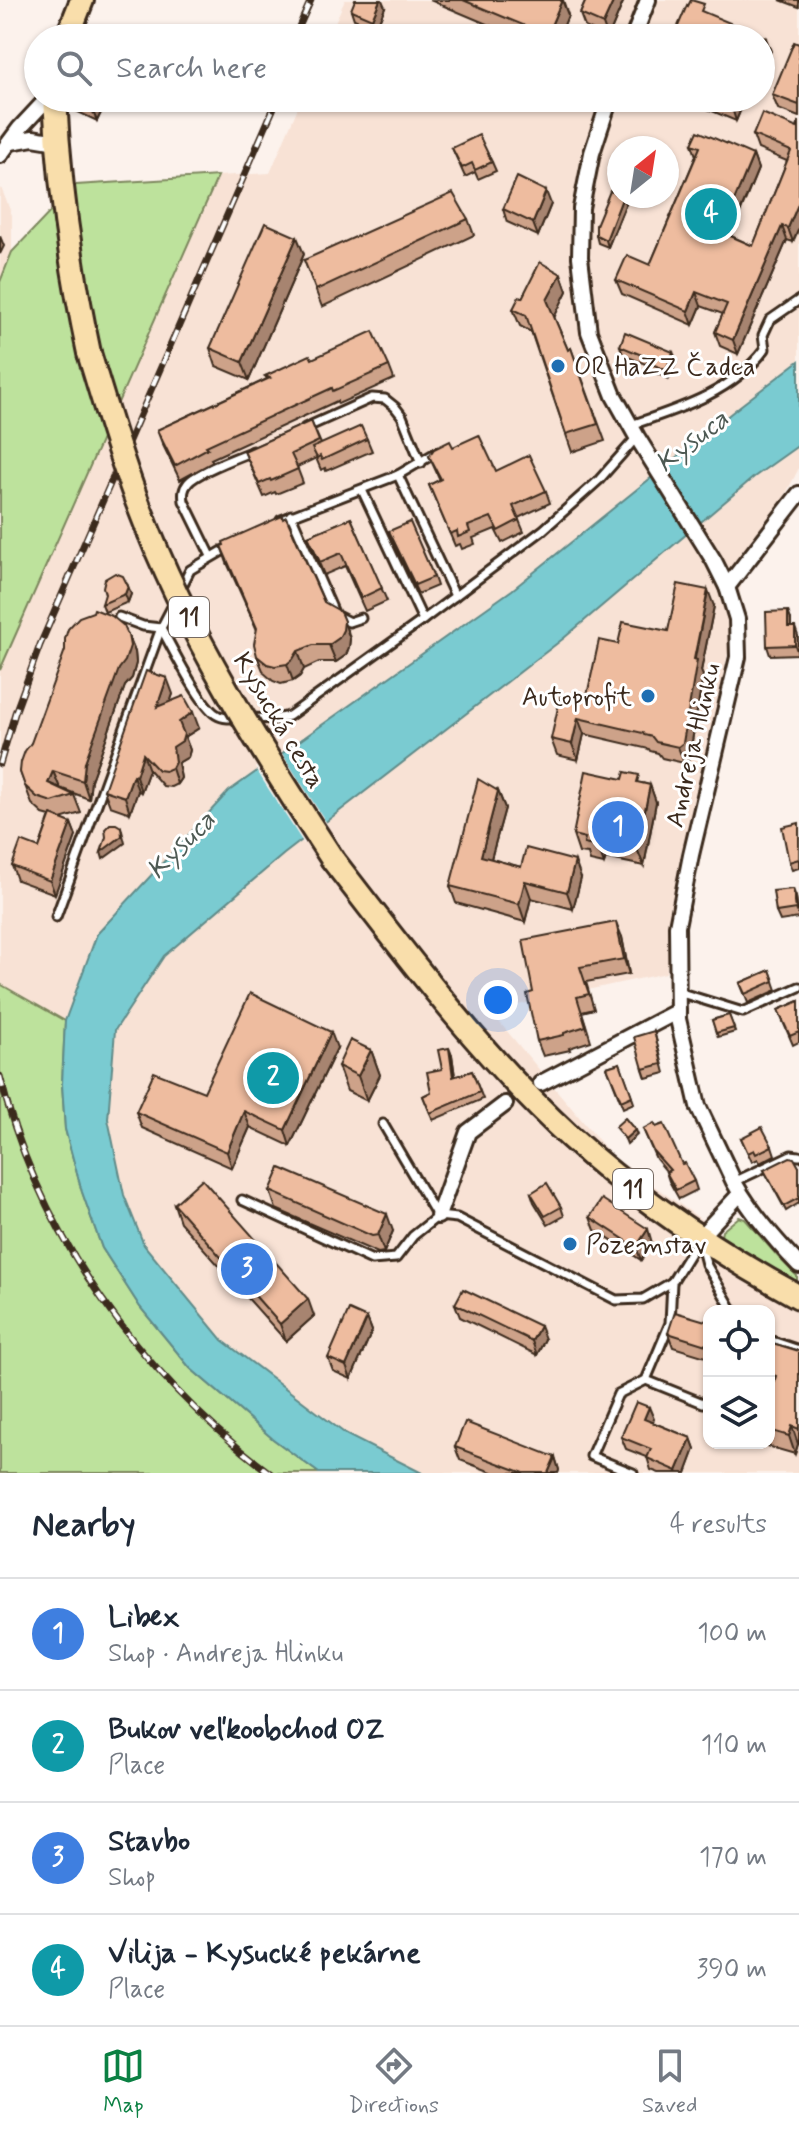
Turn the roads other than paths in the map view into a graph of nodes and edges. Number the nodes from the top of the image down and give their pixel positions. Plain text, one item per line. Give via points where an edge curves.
1 (65, 0) edge
2 (82, 0) edge
3 (648, 0) edge
4 (59, 24) edge
5 (73, 24) edge
6 (639, 24) edge
7 (35, 112) edge
8 (56, 112) edge
9 (605, 112) edge
10 (11, 142) junction
11 (57, 142) junction
12 (0, 155) edge
13 (799, 300) edge
14 (301, 429) edge
15 (634, 431) junction
16 (446, 446) edge
17 (259, 448) edge
18 (421, 463) junction
19 (398, 475) junction
20 (362, 490) junction
21 (799, 494) edge
22 (291, 515) junction
23 (278, 522) edge
24 (238, 542) edge
25 (211, 556) junction
26 (727, 587) junction
27 (455, 596) junction
28 (119, 617) edge
29 (361, 618) dead end
30 (423, 620) junction
31 (161, 628) junction
32 (56, 917) dead end
33 (799, 987) edge
34 (678, 992) junction
35 (678, 1011) junction
36 (541, 1083) dead end
37 (505, 1104) dead end
38 (383, 1124) dead end
39 (799, 1156) edge
40 (737, 1188) junction
41 (242, 1200) dead end
42 (438, 1216) junction
43 (699, 1238) junction
44 (799, 1265) edge
45 (672, 1282) junction
46 (799, 1297) edge
47 (730, 1305) edge
48 (775, 1342) edge
49 (799, 1350) edge
50 (646, 1380) junction
51 (703, 1403) edge
52 (633, 1473) edge

1 - 4 main road
2 - 5 main road
3 - 6 street
7 - 10 street
8 - 11 main road, Kysucká cesta / 11
9 - 15 street, Andreja Hlinku via 584,196 580,257 589,332
10 - 11 street
10 - 12 street
11 - 43 main road, Kysucká cesta / 11, bridge via 69,251 89,353 140,510 196,632 248,725 333,860 418,972 508,1075 598,1161
13 - 15 lane via 770,320 763,335 765,349 733,380
14 - 18 lane via 372,398 385,399 402,416
15 - 26 street, Andreja Hlinku
15 - 27 lane via 599,480
16 - 18 lane
17 - 25 lane via 197,476 185,488 184,501
18 - 19 lane
19 - 20 lane
19 - 27 lane
20 - 22 lane
20 - 30 lane
21 - 26 street
22 - 23 lane
22 - 29 lane via 335,615 349,622
24 - 25 lane
25 - 31 lane via 190,570
26 - 34 street, Andreja Hlinku via 737,619 738,657 677,926
27 - 30 lane
28 - 31 lane
30 - 31 lane via 289,716 275,719 215,714
31 - 32 lane
33 - 34 lane via 743,1012
34 - 35 street, Andreja Hlinku
35 - 36 street
35 - 40 street, Andreja Hlinku via 698,1106
37 - 42 street via 468,1132
38 - 42 lane
39 - 40 lane via 791,1155
40 - 43 street
40 - 44 street, Andreja Hlinku
41 - 42 lane via 372,1260 396,1258
42 - 45 lane via 457,1218 616,1300 643,1299
43 - 45 lane
43 - 46 main road, 11
43 - 47 lane via 706,1264
45 - 50 lane via 670,1323
48 - 49 lane
50 - 51 lane
50 - 52 lane via 618,1394 591,1456

